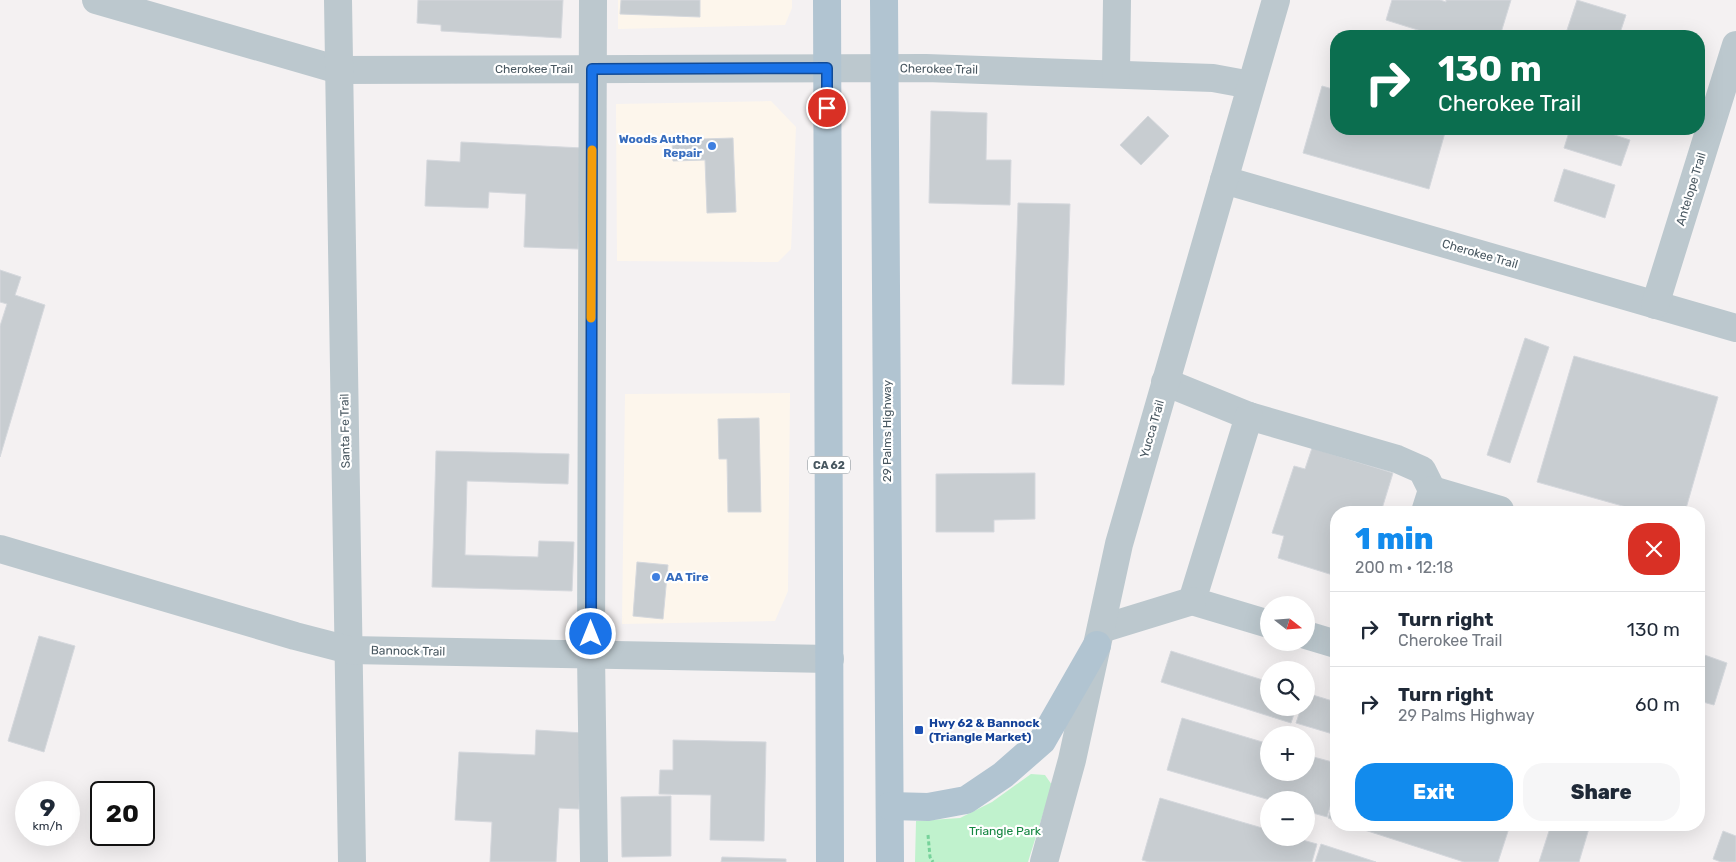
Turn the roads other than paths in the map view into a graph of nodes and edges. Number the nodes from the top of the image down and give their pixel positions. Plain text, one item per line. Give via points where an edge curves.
1 (96, 0) edge
2 (338, 0) edge
3 (593, 0) edge
4 (827, 0) edge
5 (884, 0) edge
6 (1117, 0) edge
7 (1276, 0) edge
8 (1736, 45) edge
9 (827, 68) junction
10 (884, 68) junction
11 (592, 69) junction
12 (340, 70) junction
13 (1116, 74) junction
14 (1251, 85) junction
15 (1224, 180) junction
16 (1655, 305) junction
17 (1736, 328) edge
18 (1165, 382) junction
19 (1250, 416) junction
20 (1428, 501) edge
21 (1468, 506) edge
22 (0, 549) edge
23 (1192, 601) junction
24 (1260, 621) edge
25 (1099, 637) junction
26 (1315, 638) edge
27 (1330, 642) edge
28 (349, 650) junction
29 (591, 654) junction
30 (830, 659) junction
31 (890, 806) junction
32 (352, 862) edge
33 (594, 862) edge
34 (830, 862) edge
35 (890, 862) edge
36 (1044, 862) edge

1 - 12 street, Cherokee Trail
2 - 12 street, Santa Fe Trail
3 - 11 street
4 - 9 main road, CA 62
5 - 10 main road, 29 Palms Highway
6 - 13 street
7 - 14 street, Yucca Trail
8 - 16 street, Antelope Trail
9 - 10 street, Cherokee Trail
9 - 11 street, Cherokee Trail
9 - 30 main road, CA 62
10 - 13 street, Cherokee Trail
10 - 31 main road, 29 Palms Highway
11 - 12 street, Cherokee Trail
11 - 29 street
12 - 28 street, Santa Fe Trail
13 - 14 street, Cherokee Trail via 1213,78
14 - 15 street, Yucca Trail
15 - 16 street, Cherokee Trail
15 - 18 street, Yucca Trail
16 - 17 street, Cherokee Trail
18 - 19 street
18 - 25 street, Yucca Trail via 1119,544
19 - 20 street via 1397,459 1422,470
19 - 23 street
20 - 21 street
22 - 28 street, Bannock Trail
23 - 24 street
23 - 25 street
25 - 31 main road via 1042,740 1003,775 966,800 928,807
25 - 36 street, Yucca Trail via 1072,760
26 - 27 street
28 - 29 street, Bannock Trail
28 - 32 street, Santa Fe Trail
29 - 30 street, Bannock Trail
29 - 33 street
30 - 34 main road, CA 62
31 - 35 main road, 29 Palms Highway

